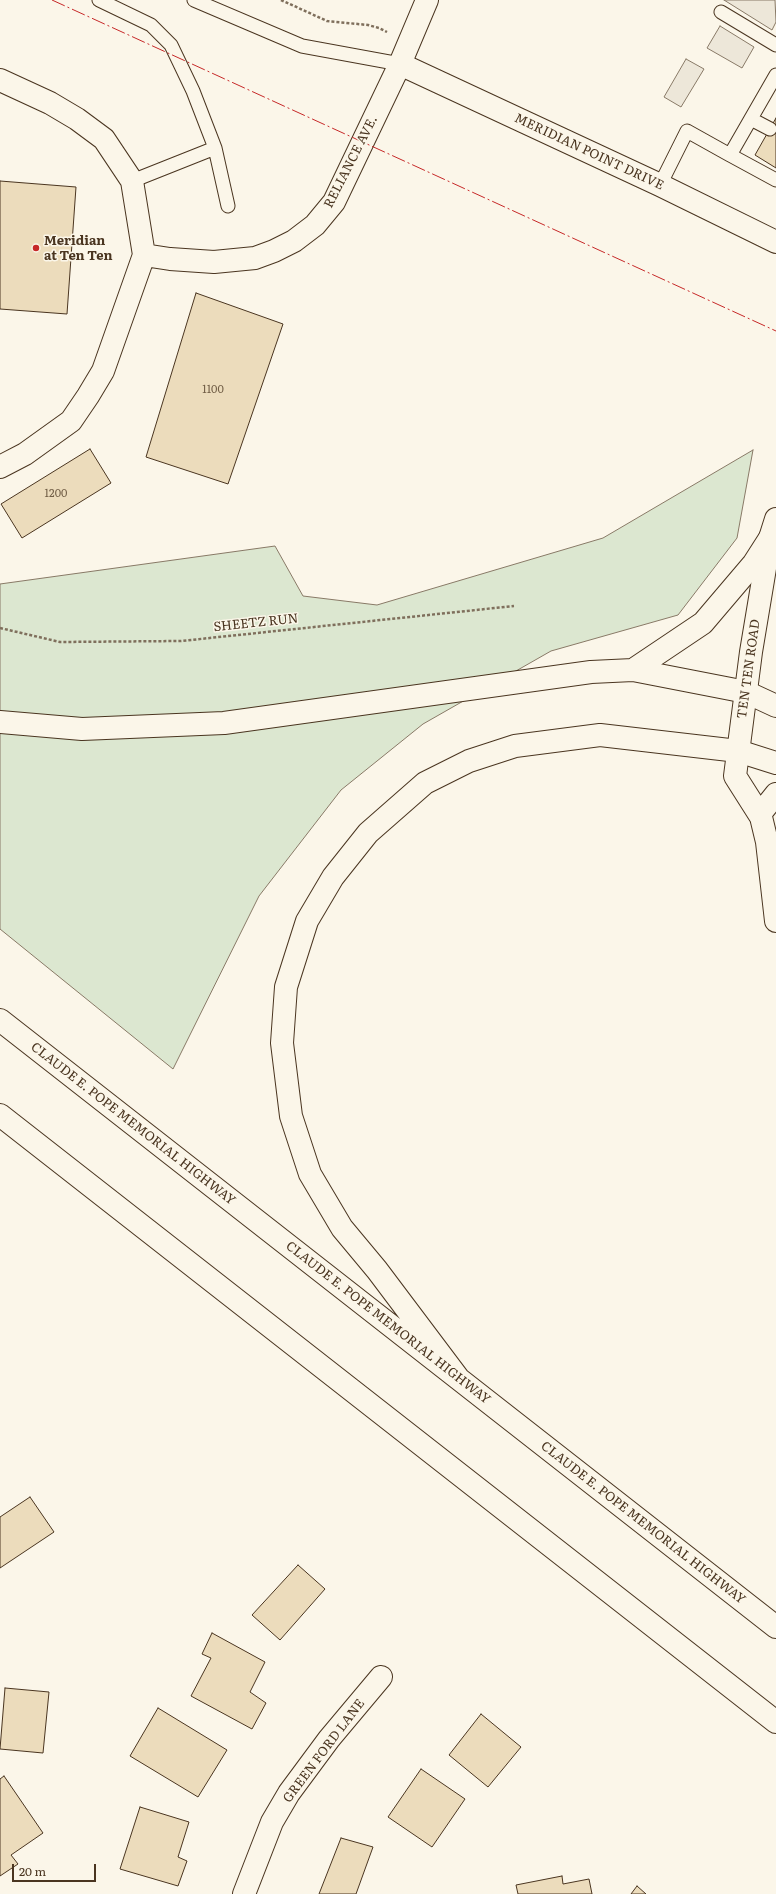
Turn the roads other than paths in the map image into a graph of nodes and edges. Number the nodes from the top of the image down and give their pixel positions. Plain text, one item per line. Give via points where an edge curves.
1 (99, 0) edge
2 (194, 0) edge
3 (427, 0) edge
4 (721, 12) dead end
5 (776, 45) edge
6 (400, 64) junction
7 (0, 80) edge
8 (774, 82) edge
9 (750, 119) junction
10 (770, 129) dead end
11 (215, 148) junction
12 (730, 155) junction
13 (776, 180) edge
14 (132, 181) junction
15 (660, 185) junction
16 (228, 206) dead end
17 (774, 237) edge
18 (144, 255) junction
19 (0, 467) edge
20 (773, 528) edge
21 (634, 670) junction
22 (746, 692) junction
23 (776, 706) edge
24 (0, 722) edge
25 (738, 751) junction
26 (776, 763) edge
27 (776, 794) edge
28 (760, 814) junction
29 (776, 921) edge
30 (0, 1020) edge
31 (0, 1115) edge
32 (459, 1379) junction
33 (776, 1627) edge
34 (381, 1677) dead end
35 (776, 1722) edge
36 (244, 1894) edge

1 - 11 lane via 151,25 171,45 193,91
2 - 6 lane via 302,46
3 - 6 main road, RELIANCE AVE.
4 - 5 lane
6 - 15 main road, MERIDIAN POINT DRIVE
6 - 18 main road, RELIANCE AVE. via 334,202 315,225 299,237 255,258 214,262
7 - 14 main road via 50,103 104,139
8 - 9 lane
9 - 10 lane
9 - 12 lane
11 - 14 lane
11 - 16 lane
12 - 13 lane
12 - 15 lane via 687,131
14 - 18 main road
15 - 17 main road, MERIDIAN POINT DRIVE
18 - 19 main road via 103,371 88,396 71,421 25,454
20 - 21 main road via 754,563 703,623
20 - 22 main road, TEN TEN ROAD
21 - 22 main road
21 - 24 main road via 591,672 224,723 82,729
22 - 23 main road
22 - 25 main road, TEN TEN ROAD
25 - 26 main road
25 - 28 main road, TEN TEN ROAD via 735,776
25 - 32 main road via 600,735 515,746 469,761 425,783 368,833 333,877 307,921 286,987 282,1043 293,1124 310,1174 342,1228
27 - 28 main road
28 - 29 main road, TEN TEN ROAD via 767,842
30 - 32 main road, CLAUDE E. POPE MEMORIAL HIGHWAY
31 - 35 main road
32 - 33 main road, CLAUDE E. POPE MEMORIAL HIGHWAY
34 - 36 main road, GREEN FORD LANE via 289,1793 272,1822

